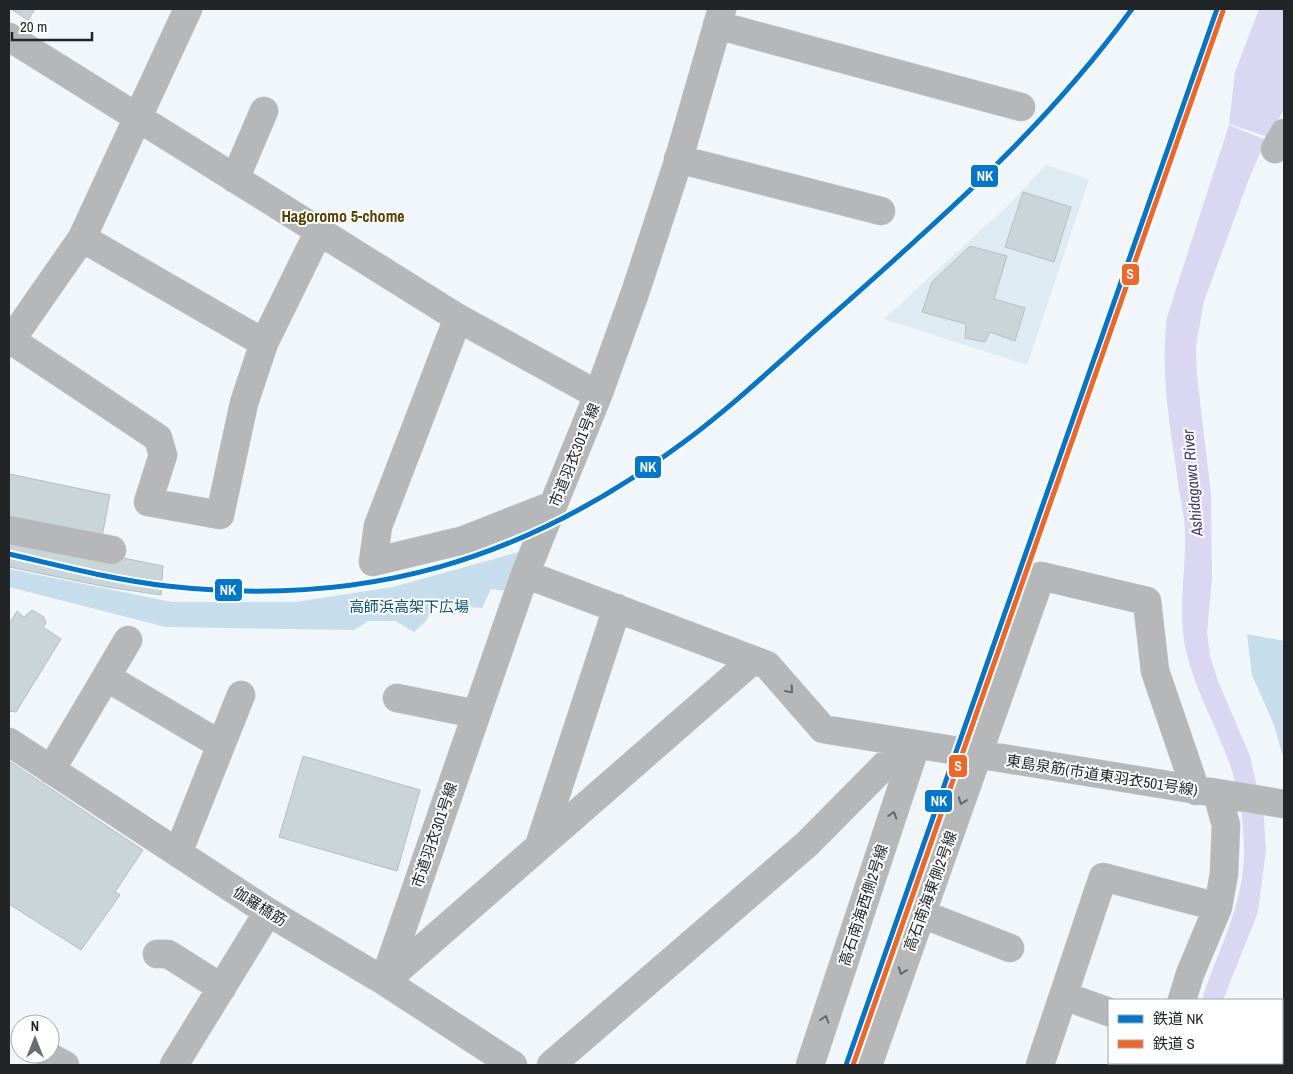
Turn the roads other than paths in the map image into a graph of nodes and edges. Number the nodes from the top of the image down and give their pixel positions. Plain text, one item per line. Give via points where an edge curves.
1 (188, 9) edge
2 (719, 17) edge
3 (9, 37) edge
4 (1021, 107) dead end
5 (264, 111) dead end
6 (138, 118) junction
7 (678, 159) junction
8 (236, 179) junction
9 (881, 212) dead end
10 (319, 231) junction
11 (82, 238) junction
12 (458, 318) junction
13 (10, 342) edge
14 (264, 343) junction
15 (598, 395) junction
16 (553, 505) junction
17 (9, 530) edge
18 (112, 550) dead end
19 (526, 574) junction
20 (617, 608) junction
21 (128, 640) dead end
22 (753, 660) junction
23 (106, 678) junction
24 (241, 695) dead end
25 (397, 698) dead end
26 (476, 714) junction
27 (9, 742) edge
28 (911, 744) junction
29 (221, 745) junction
30 (978, 756) junction
31 (51, 770) junction
32 (1213, 793) junction
33 (1284, 804) edge
34 (539, 846) junction
35 (178, 853) junction
36 (1218, 907) junction
37 (268, 912) junction
38 (922, 914) junction
39 (1010, 948) dead end
40 (157, 954) dead end
41 (384, 982) junction
42 (222, 988) junction
43 (1064, 996) junction
44 (1182, 999) edge
45 (1108, 1012) edge
46 (174, 1065) edge
47 (513, 1065) edge
48 (550, 1065) edge
49 (810, 1065) edge
50 (868, 1065) edge
51 (1040, 1065) edge

1 - 6 street
2 - 4 street
2 - 7 street, 市道羽衣301号線
3 - 6 street
5 - 8 street
6 - 8 street
6 - 11 street
7 - 9 street
7 - 15 street, 市道羽衣301号線
8 - 10 street
10 - 12 street
10 - 14 street
11 - 13 street
11 - 14 street
12 - 15 street
12 - 16 street via 378,526 373,562 464,540
13 - 14 street via 158,438 163,455 148,502 220,515 244,403
15 - 16 street, 市道羽衣301号線
16 - 19 street, 市道羽衣301号線
17 - 18 street
19 - 20 street, 東島泉筋(市道東羽衣501号線)
19 - 26 street, 市道羽衣301号線
20 - 22 street, 東島泉筋(市道東羽衣501号線)
20 - 34 street
21 - 23 street
22 -> 28 street, 東島泉筋(市道東羽衣501号線) via 767,665 823,729
22 - 34 street
23 - 29 street
23 - 31 street
24 - 29 street
25 - 26 street
26 - 41 street, 市道羽衣301号線
27 - 31 street, 伽羅橋筋
28 - 30 street, 東島泉筋(市道東羽衣501号線)
28 - 48 street via 807,844
49 -> 28 street, 高石南海西側2号線
29 - 35 street
30 - 32 street, 東島泉筋(市道東羽衣501号線)
30 - 32 street, 高石南海東側2号線 via 1041,576 1147,601 1155,671
30 -> 38 street, 高石南海東側2号線
31 - 35 street, 伽羅橋筋
32 - 33 street, 東島泉筋(市道東羽衣501号線)
32 - 36 street via 1226,825 1224,874
34 - 41 street
35 - 37 street, 伽羅橋筋
36 - 43 street via 1103,877
36 - 44 street
37 - 41 street, 伽羅橋筋
37 - 42 street
38 - 39 street
38 -> 50 street, 高石南海東側2号線
40 - 42 street via 168,954
41 - 47 street, 伽羅橋筋
42 - 46 street
43 - 45 street
43 - 51 street

